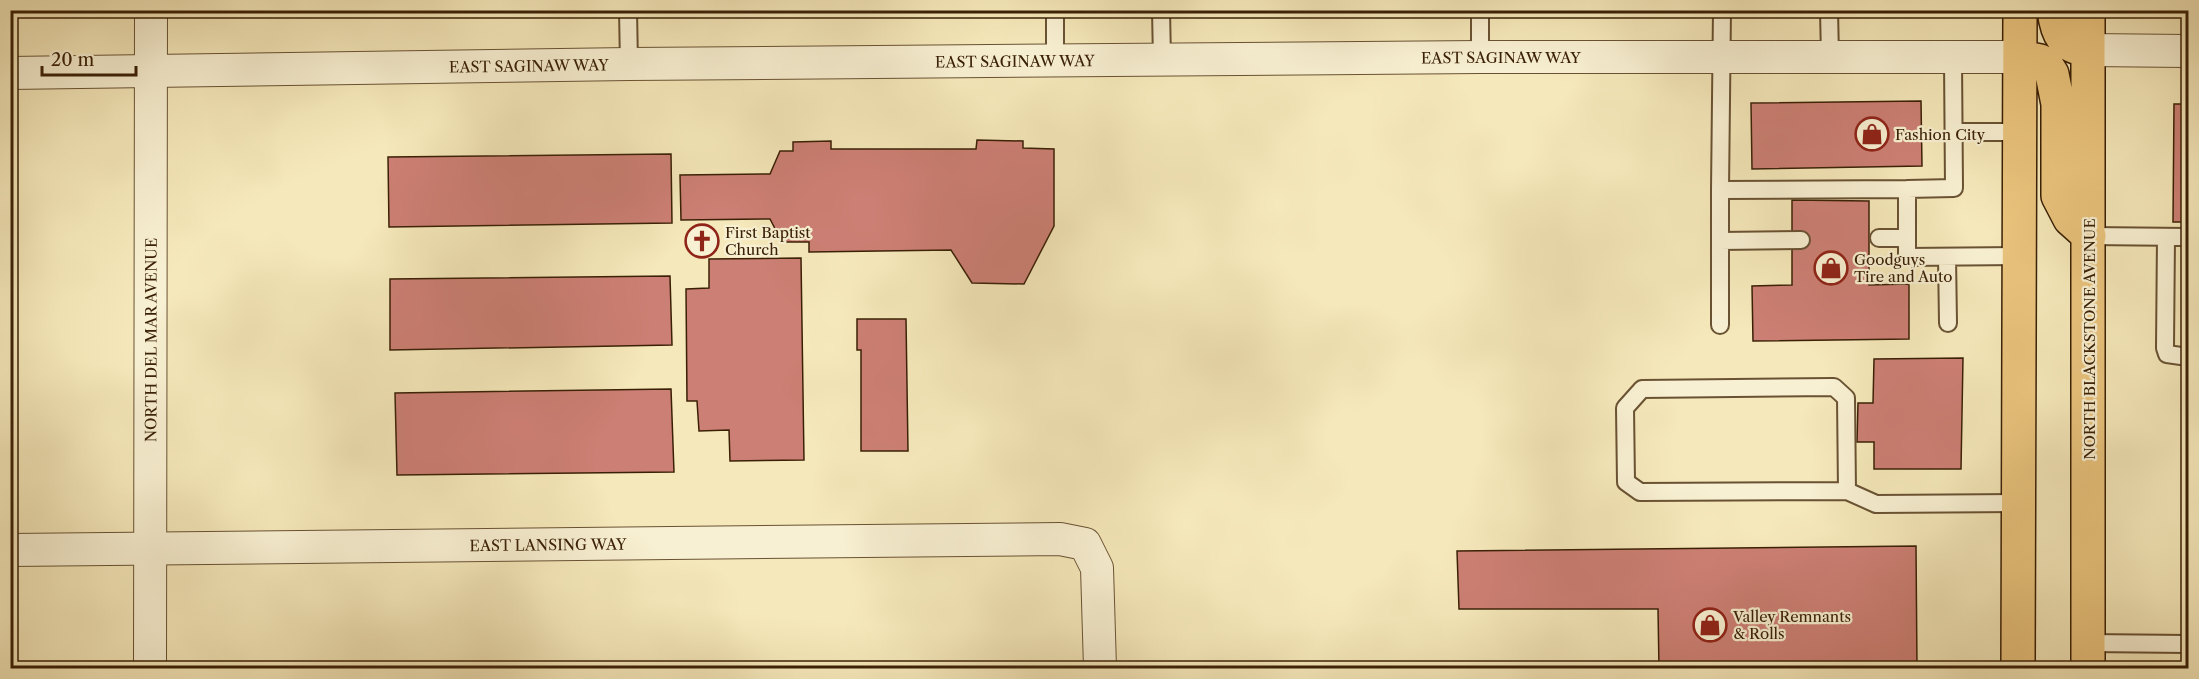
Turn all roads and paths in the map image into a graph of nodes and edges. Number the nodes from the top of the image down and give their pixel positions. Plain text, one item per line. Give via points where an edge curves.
1 (152, 10) edge
2 (628, 10) edge
3 (1055, 10) edge
4 (1161, 10) edge
5 (1480, 10) edge
6 (1722, 10) edge
7 (1829, 10) edge
8 (2020, 10) edge
9 (2054, 10) edge
10 (2088, 10) edge
11 (2088, 50) junction
12 (2188, 51) edge
13 (1721, 56) junction
14 (1480, 57) junction
15 (1830, 57) junction
16 (2020, 57) junction
17 (1953, 58) junction
18 (1162, 60) junction
19 (1055, 61) junction
20 (629, 64) junction
21 (152, 70) junction
22 (10, 73) edge
23 (1954, 132) junction
24 (2019, 132) junction
25 (1907, 189) junction
26 (1720, 190) junction
27 (2089, 236) junction
28 (2166, 237) junction
29 (2188, 237) edge
30 (1879, 238) dead end
31 (1907, 238) junction
32 (1801, 240) dead end
33 (1720, 241) junction
34 (2019, 256) junction
35 (1947, 257) junction
36 (1948, 323) dead end
37 (1720, 325) dead end
38 (2188, 357) edge
39 (1847, 491) junction
40 (2018, 503) junction
41 (149, 549) junction
42 (10, 550) edge
43 (2188, 644) edge
44 (2088, 656) edge
45 (150, 669) edge
46 (1100, 669) edge
47 (2018, 669) edge

1 - 21 street, NORTH DEL MAR AVENUE
2 - 20 lane
3 - 19 lane
4 - 18 lane
5 - 14 lane
6 - 13 lane
7 - 15 lane
8 - 16 main road
9 - 11 main road via 2059,32 2068,44
10 - 11 main road, NORTH BLACKSTONE AVENUE
11 - 12 street
11 - 27 main road, NORTH BLACKSTONE AVENUE
13 - 14 street, EAST SAGINAW WAY
13 - 15 street, EAST SAGINAW WAY
13 - 26 lane
14 - 18 street, EAST SAGINAW WAY
15 - 17 street, EAST SAGINAW WAY
16 - 17 street, EAST SAGINAW WAY
16 - 24 main road
16 - 27 main road via 2040,61 2052,74 2058,104 2058,196 2070,219
17 - 23 lane
18 - 19 street, EAST SAGINAW WAY
19 - 20 street, EAST SAGINAW WAY
20 - 21 street, EAST SAGINAW WAY
21 - 22 street, EAST SAGINAW WAY
21 - 41 street, NORTH DEL MAR AVENUE
23 - 24 lane
23 - 25 lane via 1954,188
24 - 34 main road
25 - 26 lane
25 - 31 lane
26 - 33 lane
27 - 28 lane
27 - 44 main road, NORTH BLACKSTONE AVENUE
28 - 29 lane
28 - 38 lane via 2165,348 2167,354
30 - 31 lane
31 - 35 lane via 1907,257
32 - 33 lane
33 - 37 lane
34 - 35 lane
34 - 40 main road
35 - 36 lane
39 - 39 lane via 1846,398 1834,387 1642,389 1625,408 1626,482 1640,492
39 - 40 lane via 1876,504
40 - 47 main road
41 - 42 street, EAST LANSING WAY
41 - 45 street, NORTH DEL MAR AVENUE
41 - 46 street, EAST LANSING WAY via 1060,539 1085,544 1097,568
43 - 44 lane

